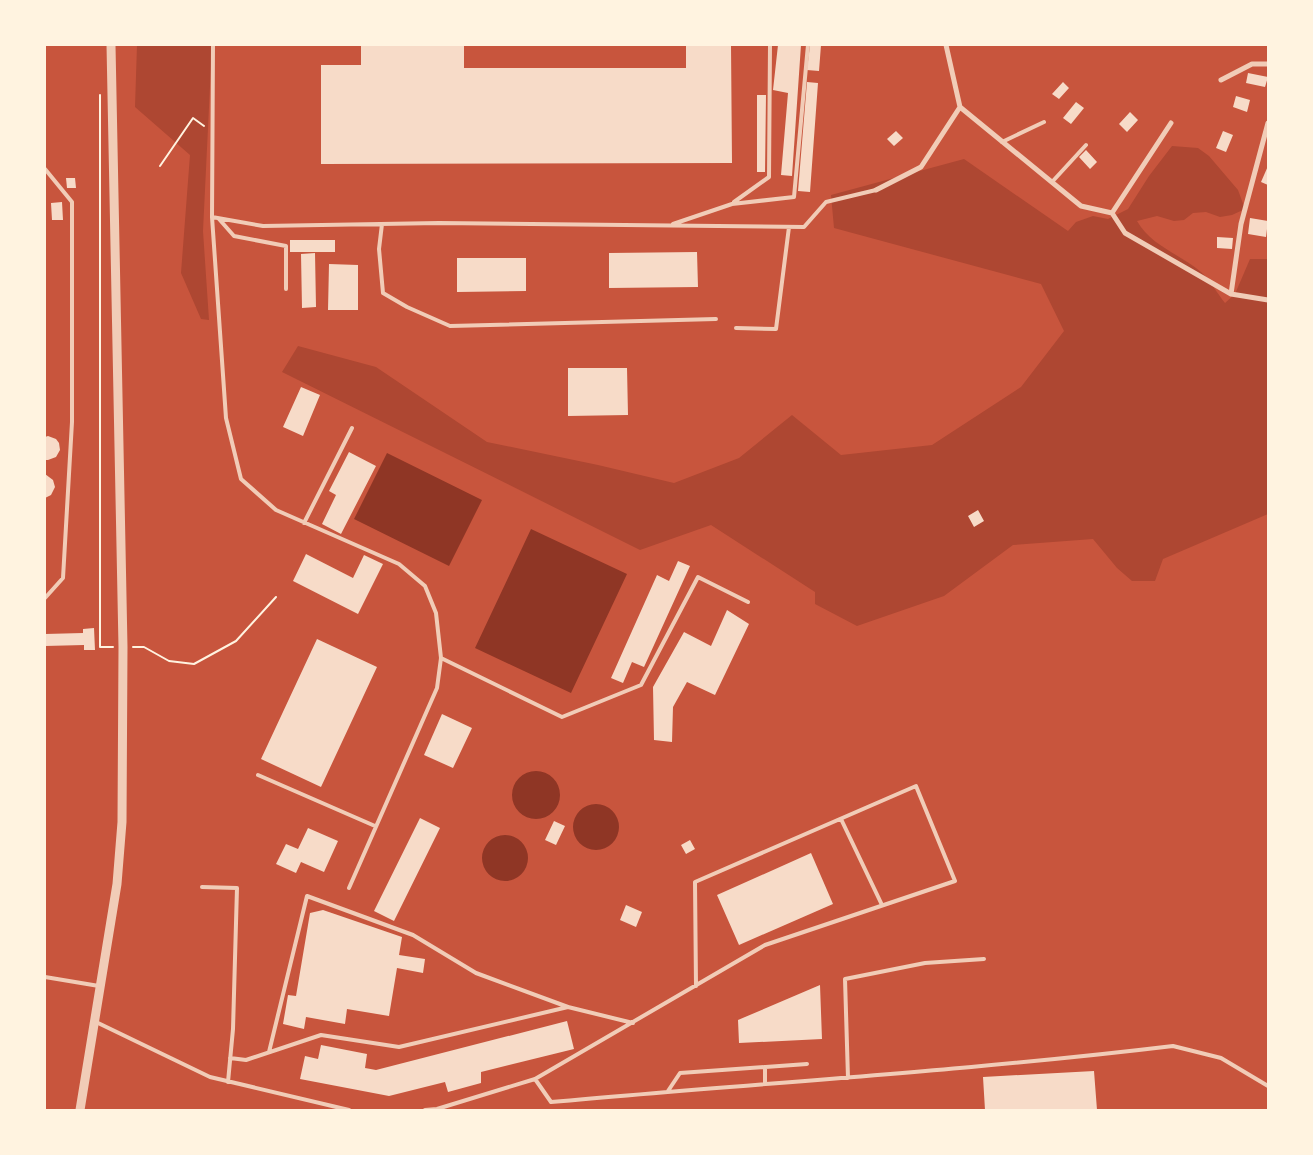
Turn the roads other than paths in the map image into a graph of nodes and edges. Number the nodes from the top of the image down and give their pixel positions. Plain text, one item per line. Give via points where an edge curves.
1 (111, 45) edge
2 (213, 45) edge
3 (770, 45) edge
4 (808, 45) edge
5 (946, 45) edge
6 (1268, 64) edge
7 (1221, 80) dead end
8 (960, 107) junction
9 (1044, 122) dead end
10 (1171, 123) dead end
11 (1268, 123) edge
12 (1002, 142) junction
13 (1086, 145) dead end
14 (45, 169) edge
15 (1052, 182) junction
16 (876, 190) joint
17 (732, 204) junction
18 (1112, 213) junction
19 (212, 217) junction
20 (219, 219) junction
21 (382, 224) junction
22 (668, 225) junction
23 (790, 227) junction
24 (286, 289) dead end
25 (1230, 294) junction
26 (1268, 300) edge
27 (716, 319) dead end
28 (736, 328) dead end
29 (352, 428) dead end
30 (304, 523) junction
31 (45, 598) edge
32 (748, 602) dead end
33 (441, 658) junction
34 (258, 774) dead end
35 (841, 818) junction
36 (375, 826) junction
37 (202, 887) dead end
38 (348, 888) dead end
39 (882, 905) junction
40 (984, 959) dead end
41 (45, 977) edge
42 (696, 986) junction
43 (101, 987) junction
44 (568, 1007) junction
45 (96, 1022) junction
46 (633, 1023) junction
47 (268, 1052) junction
48 (230, 1058) junction
49 (807, 1064) dead end
50 (765, 1067) junction
51 (848, 1078) junction
52 (535, 1079) junction
53 (228, 1082) junction
54 (765, 1084) junction
55 (1268, 1086) edge
56 (668, 1091) junction
57 (80, 1110) edge
58 (349, 1110) edge
59 (425, 1110) edge

1 - 43 street via 123,647 122,813 117,884
2 - 19 lane
3 - 17 lane via 769,177
4 - 17 lane via 794,197
5 - 8 street
6 - 7 street via 1252,64
8 - 12 street
8 - 16 street via 921,167
9 - 12 lane
10 - 18 street
11 - 25 street via 1241,224
12 - 15 street
13 - 15 lane
14 - 31 lane via 72,202 72,422 63,578
15 - 18 street via 1081,206
16 - 23 lane via 826,202 804,227
17 - 22 lane
18 - 25 street via 1125,233
19 - 20 lane
19 - 30 lane via 226,418 241,479 276,510
20 - 21 lane via 262,226
20 - 24 lane via 234,236 286,246
21 - 22 lane
21 - 27 lane via 379,249 383,293 450,326
22 - 23 lane
23 - 28 lane via 776,329
25 - 26 street
29 - 30 lane
30 - 33 lane via 399,564 425,586 436,613
32 - 33 lane via 698,577 641,685 562,717
33 - 36 lane via 437,688
34 - 36 lane
35 - 39 lane
35 - 39 lane via 916,786 955,880
35 - 42 lane via 695,882
36 - 38 lane
37 - 48 lane via 238,888
39 - 42 lane via 765,945
40 - 51 lane via 925,963 845,979
41 - 43 lane
42 - 46 lane
43 - 45 street
44 - 46 lane
44 - 47 lane via 398,1047 321,1035
44 - 47 lane via 476,973 413,935 307,896
45 - 53 lane via 210,1078
45 - 57 street
46 - 52 lane
47 - 48 lane via 246,1060
48 - 53 lane
49 - 50 lane
50 - 54 lane
50 - 56 lane via 680,1074
51 - 54 lane
51 - 55 lane via 1173,1046 1221,1058
52 - 56 lane via 551,1102
52 - 59 lane
53 - 58 lane
54 - 56 lane

